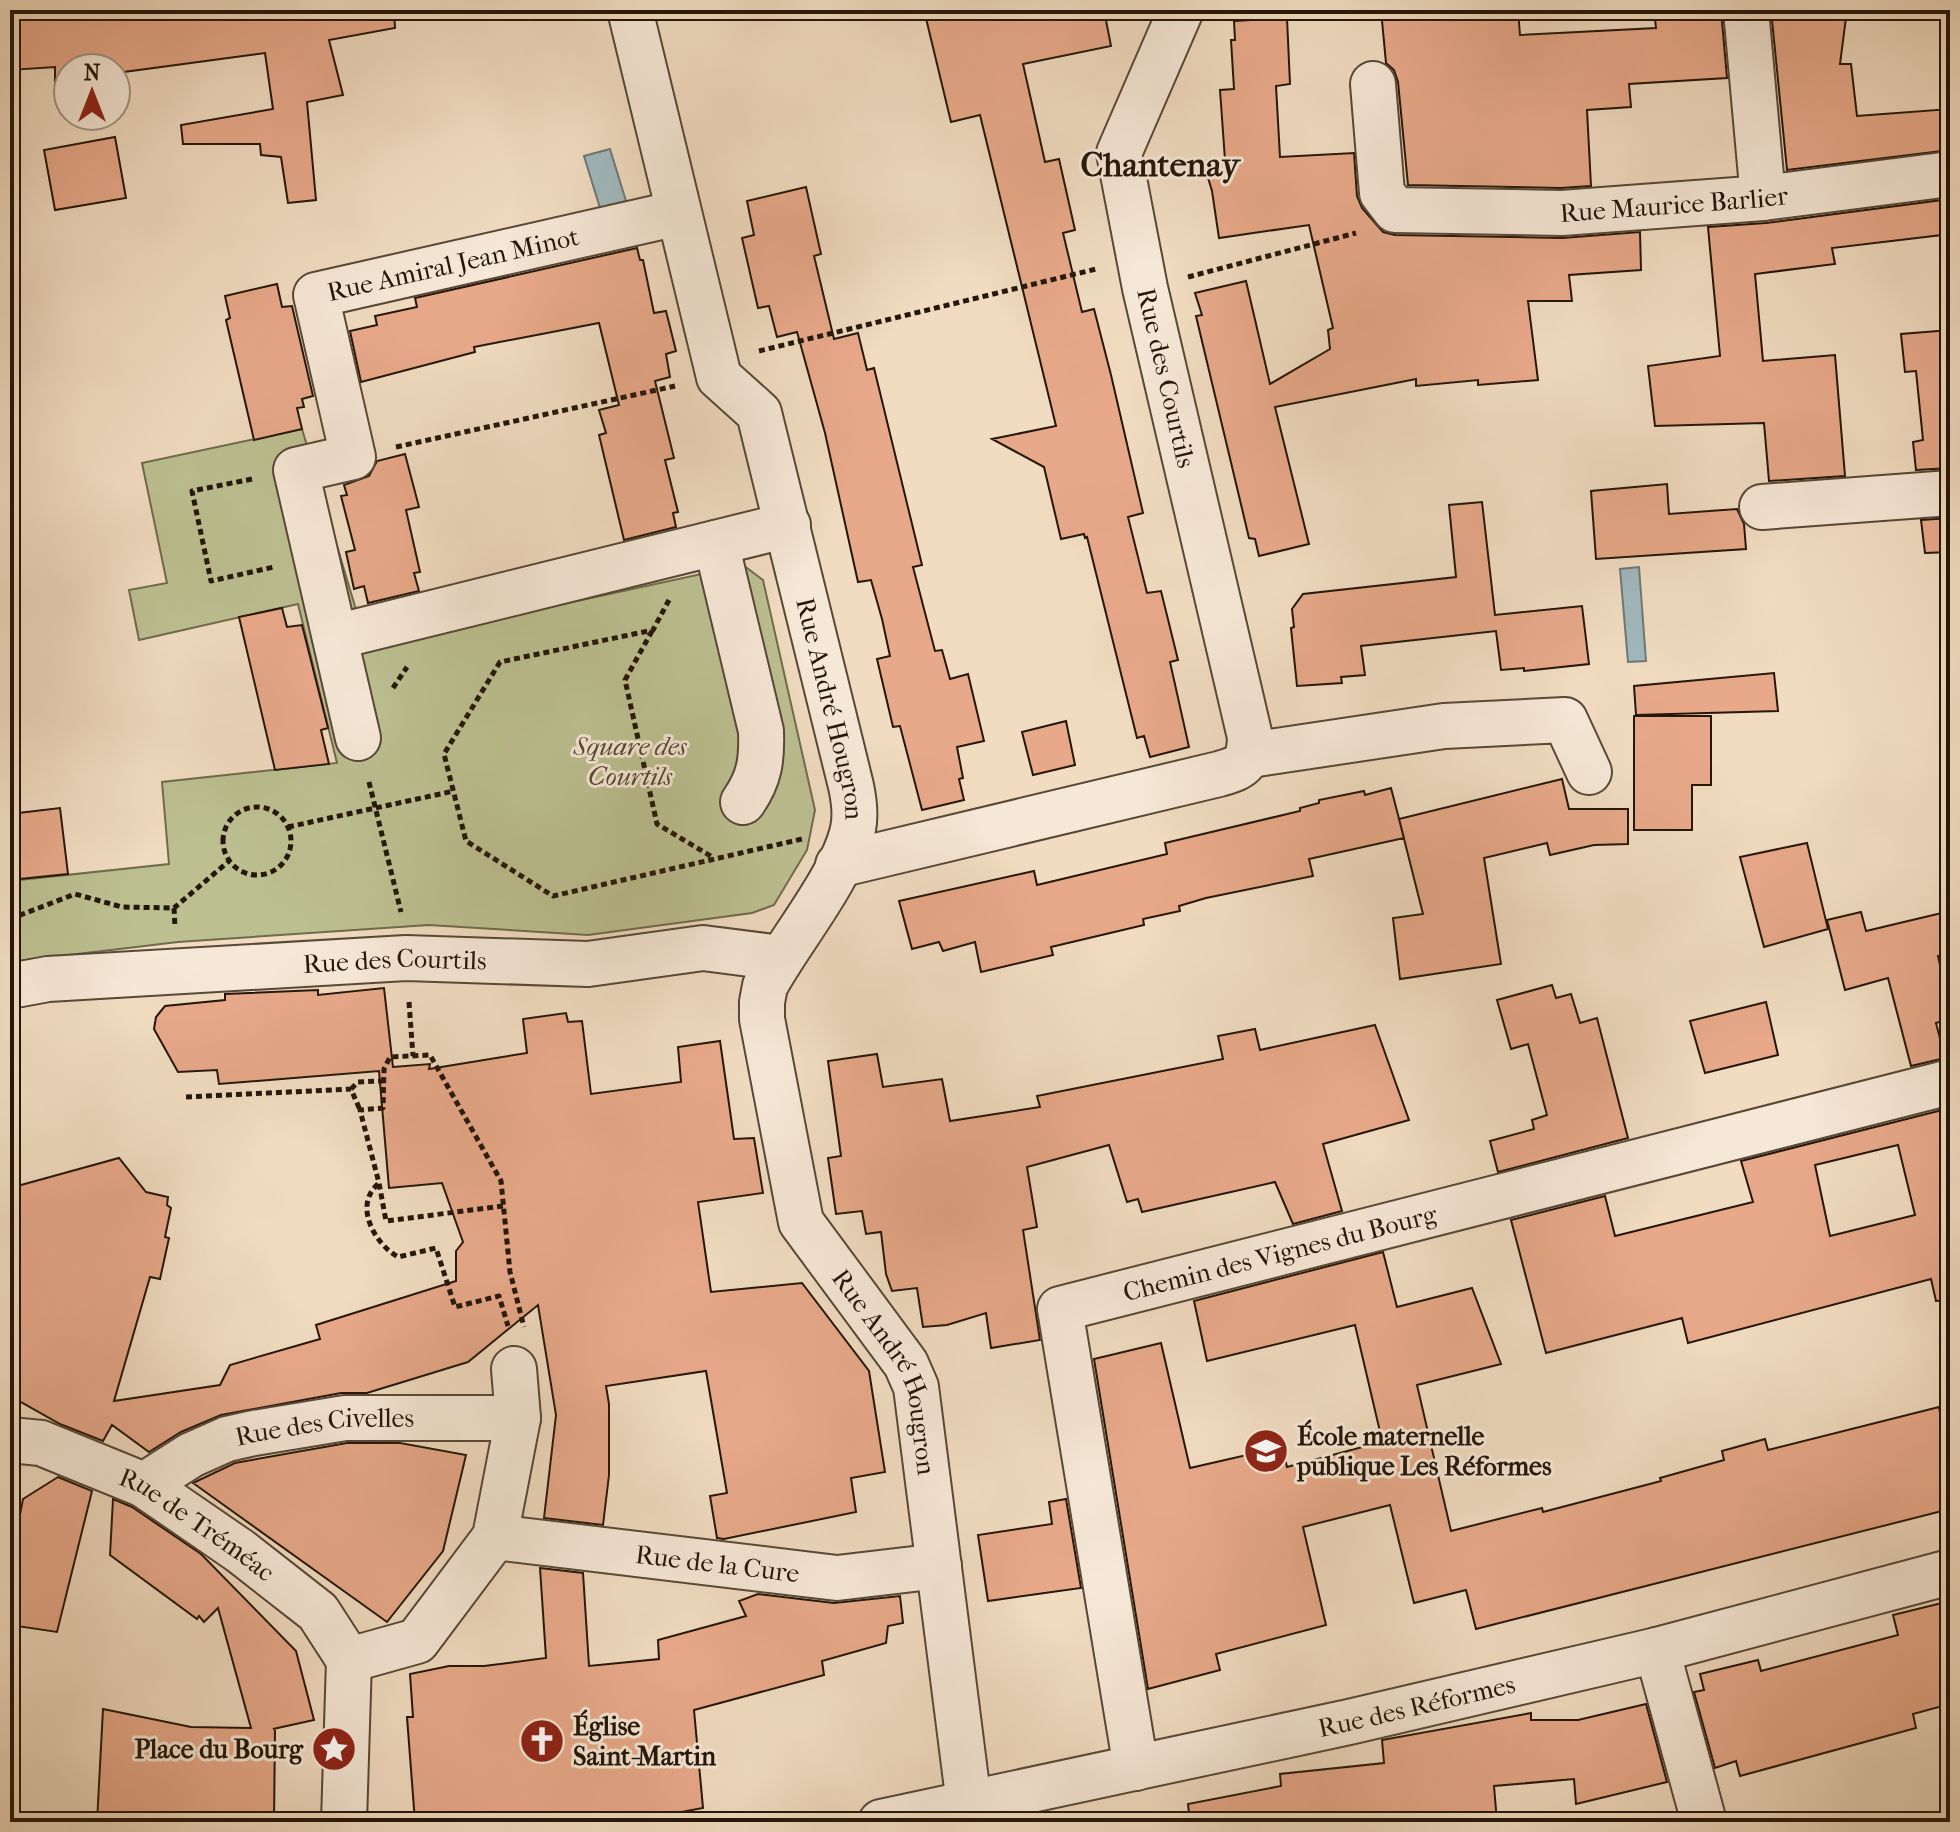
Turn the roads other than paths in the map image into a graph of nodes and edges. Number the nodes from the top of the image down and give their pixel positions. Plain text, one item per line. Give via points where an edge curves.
1 (630, 10) edge
2 (1181, 10) edge
3 (1746, 10) edge
4 (1373, 84) dead end
5 (1950, 174) edge
6 (1763, 198) junction
7 (678, 213) junction
8 (1950, 493) edge
9 (1762, 507) dead end
10 (788, 525) junction
11 (708, 545) junction
12 (335, 637) junction
13 (358, 738) road end
14 (1250, 755) junction
15 (1589, 772) dead end
16 (743, 802) dead end
17 (842, 856) junction
18 (781, 958) junction
19 (10, 986) edge
20 (1950, 1082) edge
21 (512, 1350) road end
22 (518, 1418) junction
23 (10, 1440) edge
24 (144, 1485) junction
25 (495, 1537) junction
26 (939, 1566) junction
27 (1950, 1572) edge
28 (1657, 1650) junction
29 (349, 1660) junction
30 (1136, 1768) junction
31 (969, 1804) junction
32 (344, 1822) edge
33 (881, 1822) edge
34 (1704, 1822) edge

1 - 7 street
2 - 14 street, Rue des Courtils via 1119,153
3 - 6 street
4 - 6 street, Rue Maurice Barlier via 1382,193 1395,210 1562,213
5 - 6 street, Rue Maurice Barlier
7 - 10 street, Rue André Hougron via 718,369 759,413
7 - 12 street, Rue Amiral Jean Minot via 316,295 353,457 296,470
8 - 9 street
10 - 11 street
10 - 17 street, Rue André Hougron via 851,786 853,832
11 - 12 street
11 - 16 street via 761,731 759,775
12 - 13 street
14 - 15 street via 1444,726 1565,720
14 - 17 street via 1239,768 1219,774
17 - 18 street, Rue André Hougron
18 - 19 street, Rue des Courtils via 703,948 588,964 406,958 48,979
18 - 26 street, Rue André Hougron via 765,986 762,1019 801,1222 906,1364 916,1387
20 - 30 street, Chemin des Vignes du Bourg via 1060,1309
21 - 22 street
22 - 24 street, Rue des Civelles via 345,1418 254,1433 191,1455
22 - 25 street
23 - 24 street, Rue de Tréméac via 41,1443
24 - 29 street, Rue de Tréméac via 318,1612
25 - 26 street, Rue de la Cure via 837,1578
25 - 29 street via 417,1641
26 - 31 street, Rue André Hougron
27 - 28 street, Rue des Réformes
28 - 30 street, Rue des Réformes
28 - 34 street
29 - 32 street
30 - 31 street, Rue des Réformes
31 - 33 street, Rue des Réformes

